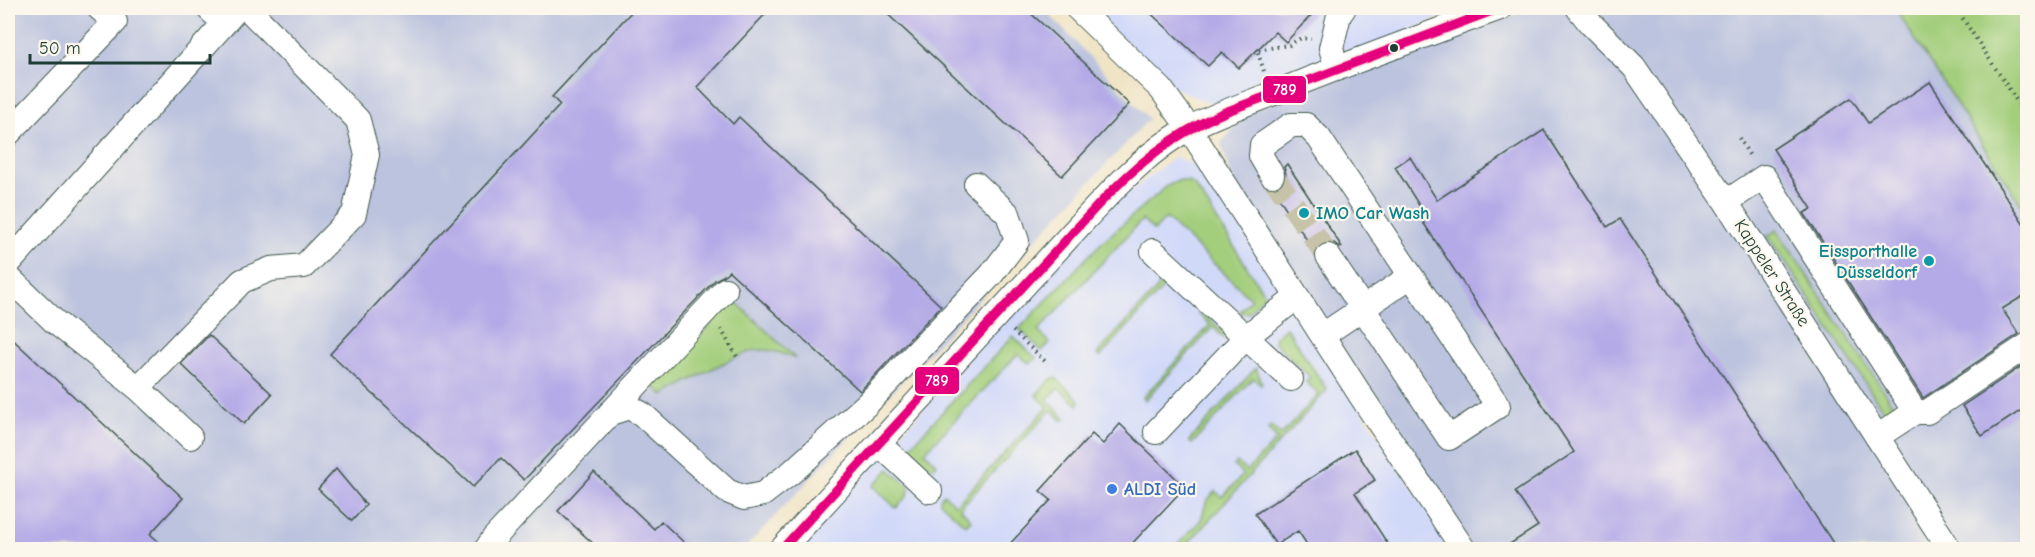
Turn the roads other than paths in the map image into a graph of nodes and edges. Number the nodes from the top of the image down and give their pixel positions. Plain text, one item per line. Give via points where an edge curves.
1 (99, 8) edge
2 (247, 8) edge
3 (1077, 8) edge
4 (1344, 8) edge
5 (1500, 8) edge
6 (1578, 8) edge
7 (223, 13) edge
8 (1455, 15) edge
9 (1334, 58) junction
10 (1189, 128) junction
11 (8, 134) edge
12 (1272, 175) tunnel mouth
13 (976, 184) dead end
14 (1726, 202) junction
15 (1153, 251) dead end
16 (1328, 256) tunnel mouth
17 (8, 264) edge
18 (8, 276) edge
19 (1411, 276) junction
20 (724, 290) dead end
21 (1297, 297) junction
22 (1364, 308) junction
23 (1323, 335) junction
24 (1246, 337) junction
25 (2028, 345) edge
26 (1291, 378) dead end
27 (138, 388) junction
28 (1915, 412) junction
29 (610, 413) junction
30 (1156, 432) dead end
31 (1877, 436) junction
32 (190, 437) dead end
33 (879, 444) junction
34 (930, 491) dead end
35 (486, 549) edge
36 (781, 549) edge
37 (1464, 549) edge
38 (1950, 549) edge

1 - 11 street via 115,22
2 - 27 street via 358,120 367,155 354,214 304,266 271,269 242,282
3 - 10 street via 1161,89
4 - 9 street via 1339,15
5 - 8 street
6 - 14 street, Kappeler Straße via 1634,67
7 - 17 street
8 - 9 street
9 - 10 street
10 - 21 street
10 - 33 street via 1124,179
12 - 19 street via 1261,156 1262,145 1291,125 1306,125 1319,138
13 - 29 street via 1008,214 1017,241 991,275 867,404 763,494 744,498 727,491 642,414 629,407
14 - 28 street via 1764,177
14 - 31 street, Kappeler Straße
15 - 24 street
16 - 22 street
18 - 27 street via 54,321
19 - 22 street
19 - 22 street via 1498,406 1449,438
20 - 29 street
21 - 23 street
21 - 24 street
22 - 23 street
23 - 37 street
24 - 26 street
24 - 30 street
25 - 28 street via 1927,412
27 - 32 street
28 - 31 street
29 - 35 street
31 - 38 street, Kappeler Straße
33 - 34 street
33 - 36 street

